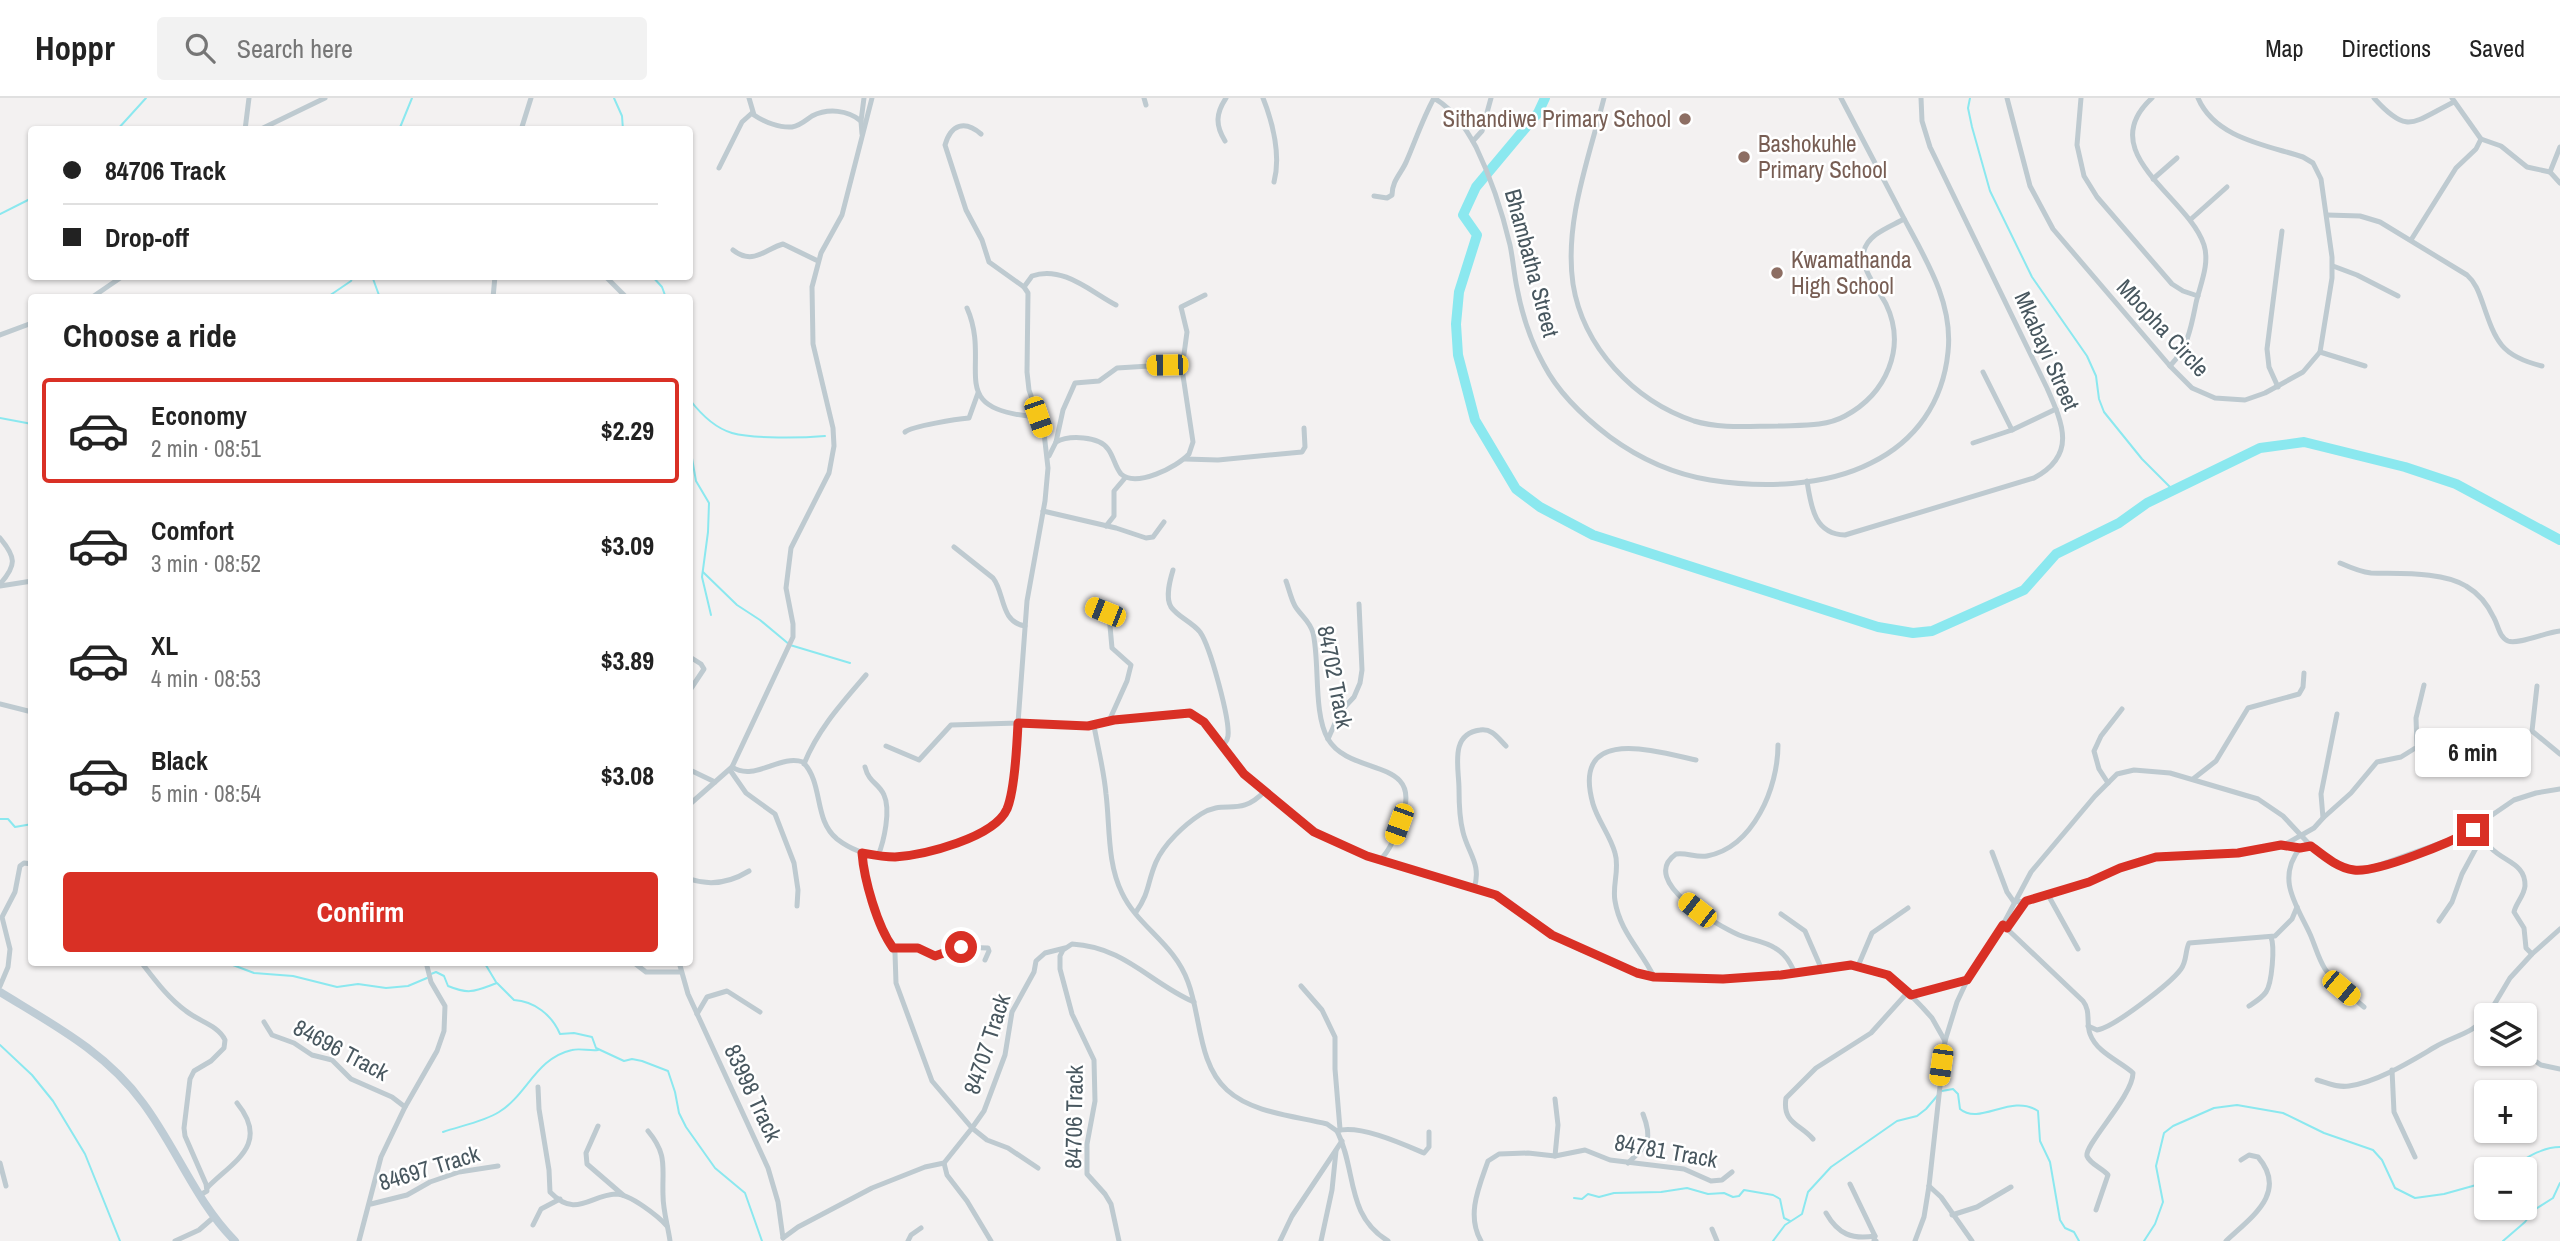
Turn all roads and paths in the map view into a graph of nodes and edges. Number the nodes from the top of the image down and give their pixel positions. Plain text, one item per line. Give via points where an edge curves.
1 (249, 98) edge
2 (325, 98) edge
3 (531, 98) edge
4 (749, 98) edge
5 (864, 98) edge
6 (872, 98) edge
7 (1144, 98) edge
8 (1226, 98) edge
9 (1263, 98) edge
10 (1434, 98) edge
11 (1491, 98) edge
12 (1604, 98) edge
13 (1841, 98) edge
14 (1921, 98) edge
15 (2007, 98) edge
16 (2081, 98) edge
17 (2152, 98) edge
18 (2198, 98) edge
19 (2374, 98) edge
20 (2453, 100) edge
21 (1146, 105) dead end
22 (752, 113) junction
23 (861, 121) junction
24 (246, 126) edge
25 (267, 126) edge
26 (523, 126) edge
27 (981, 134) dead end
28 (863, 137) junction
29 (1472, 139) junction
30 (2481, 139) junction
31 (1225, 141) dead end
32 (2560, 147) edge
33 (2177, 158) dead end
34 (719, 168) dead end
35 (2550, 172) junction
36 (2153, 179) junction
37 (1274, 182) dead end
38 (2560, 183) edge
39 (2227, 187) dead end
40 (1374, 195) dead end
41 (2327, 215) junction
42 (1904, 219) junction
43 (2190, 220) junction
44 (2282, 231) dead end
45 (2412, 240) junction
46 (733, 250) dead end
47 (818, 261) junction
48 (2333, 266) junction
49 (118, 280) edge
50 (609, 280) edge
51 (1024, 287) junction
52 (97, 294) edge
53 (623, 294) edge
54 (1205, 295) dead end
55 (2198, 296) junction
56 (2398, 296) dead end
57 (1116, 305) dead end
58 (967, 308) dead end
59 (28, 324) edge
60 (0, 335) edge
61 (2320, 352) junction
62 (1182, 365) junction
63 (2169, 366) junction
64 (2365, 366) dead end
65 (2542, 366) dead end
66 (1983, 372) dead end
67 (2278, 387) junction
68 (978, 393) junction
69 (2056, 410) junction
70 (1038, 417) junction
71 (1304, 428) dead end
72 (2011, 430) junction
73 (905, 432) dead end
74 (1056, 442) junction
75 (1973, 443) dead end
76 (1048, 458) junction
77 (1185, 459) junction
78 (1125, 478) junction
79 (1807, 481) junction
80 (1043, 511) junction
81 (1164, 522) dead end
82 (1106, 526) junction
83 (0, 538) edge
84 (954, 547) dead end
85 (2340, 564) dead end
86 (1173, 570) dead end
87 (1286, 581) dead end
88 (28, 582) edge
89 (0, 585) edge
90 (1359, 604) dead end
91 (1091, 607) dead end
92 (1025, 626) junction
93 (2560, 631) edge
94 (693, 659) edge
95 (2304, 673) dead end
96 (866, 675) dead end
97 (2424, 685) dead end
98 (693, 686) edge
99 (2537, 686) dead end
100 (0, 704) edge
101 (2122, 709) dead end
102 (28, 711) edge
103 (2337, 714) dead end
104 (1109, 721) junction
105 (1018, 723) junction
106 (1094, 726) junction
107 (1328, 739) junction
108 (1777, 745) dead end
109 (886, 746) dead end
110 (1223, 746) junction
111 (1506, 746) dead end
112 (2560, 754) edge
113 (1696, 760) dead end
114 (804, 764) junction
115 (865, 768) dead end
116 (731, 769) junction
117 (693, 771) edge
118 (2193, 779) junction
119 (715, 782) junction
120 (2108, 783) junction
121 (2560, 789) edge
122 (1265, 791) junction
123 (693, 801) edge
124 (2323, 818) junction
125 (2481, 825) junction
126 (2301, 836) junction
127 (2482, 836) junction
128 (2281, 845) junction
129 (2311, 846) junction
130 (2300, 848) junction
131 (1992, 852) dead end
132 (862, 853) junction
133 (878, 856) junction
134 (1379, 860) junction
135 (28, 864) edge
136 (749, 871) dead end
137 (693, 880) edge
138 (1474, 888) junction
139 (2047, 893) junction
140 (2026, 901) junction
141 (2014, 902) junction
142 (797, 906) dead end
143 (2297, 907) junction
144 (1908, 908) dead end
145 (1136, 912) junction
146 (1781, 914) dead end
147 (2439, 920) dead end
148 (2005, 927) junction
149 (2560, 929) edge
150 (2271, 937) junction
151 (893, 948) junction
152 (1064, 949) junction
153 (2078, 949) dead end
154 (2532, 954) junction
155 (985, 960) dead end
156 (144, 966) edge
157 (427, 966) edge
158 (638, 966) edge
159 (679, 966) edge
160 (1858, 966) junction
161 (1822, 970) junction
162 (680, 972) junction
163 (1795, 974) junction
164 (1654, 977) junction
165 (1967, 980) junction
166 (0, 986) edge
167 (1301, 986) dead end
168 (0, 992) edge
169 (1909, 994) junction
170 (1194, 1002) junction
171 (2495, 1003) edge
172 (2249, 1006) dead end
173 (2364, 1007) dead end
174 (760, 1012) dead end
175 (697, 1014) junction
176 (264, 1022) dead end
177 (2088, 1026) junction
178 (2474, 1028) edge
179 (1945, 1041) junction
180 (2537, 1062) edge
181 (2560, 1069) edge
182 (2392, 1070) junction
183 (2317, 1080) dead end
184 (538, 1087) dead end
185 (1555, 1099) dead end
186 (237, 1103) dead end
187 (405, 1107) junction
188 (1643, 1114) dead end
189 (598, 1126) dead end
190 (972, 1128) junction
191 (1339, 1130) junction
192 (648, 1131) dead end
193 (1429, 1132) dead end
194 (1813, 1139) dead end
195 (1342, 1141) junction
196 (1336, 1151) junction
197 (1555, 1156) junction
198 (2415, 1157) dead end
199 (2241, 1160) dead end
200 (0, 1163) edge
201 (944, 1163) junction
202 (1628, 1163) junction
203 (498, 1166) dead end
204 (1038, 1167) dead end
205 (1732, 1172) dead end
206 (1850, 1184) dead end
207 (6, 1186) dead end
208 (1929, 1186) junction
209 (2011, 1187) dead end
210 (207, 1188) junction
211 (200, 1195) junction
212 (623, 1195) junction
213 (560, 1199) junction
214 (371, 1204) junction
215 (2096, 1210) dead end
216 (1826, 1213) dead end
217 (1952, 1214) junction
218 (214, 1217) junction
219 (533, 1224) dead end
220 (667, 1226) junction
221 (921, 1228) dead end
222 (1712, 1229) dead end
223 (783, 1239) edge
224 (1876, 1239) edge
225 (175, 1241) edge
226 (235, 1241) edge
227 (359, 1241) edge
228 (670, 1241) edge
229 (908, 1241) edge
230 (992, 1241) edge
231 (1119, 1241) edge
232 (1280, 1241) edge
233 (1321, 1241) edge
234 (1388, 1241) edge
235 (1481, 1241) edge
236 (1717, 1241) edge
237 (1915, 1241) edge
238 (1972, 1241) edge
239 (2226, 1241) edge

1 - 24 street
2 - 25 street
3 - 26 street
4 - 22 street
5 - 23 street
6 - 28 street
7 - 21 street
8 - 31 street via 1217,116
9 - 37 street via 1277,163
10 - 29 street, Bhambatha Street via 1461,121
10 - 40 street via 1394,181 1392,195
11 - 29 street via 1482,131
12 - 42 street via 1572,231 1577,302 1591,335 1618,373 1644,395 1694,421 1732,427 1819,424 1845,416 1869,400 1889,370 1894,334 1864,252 1872,237
13 - 42 street, Bhambatha Street
14 - 69 street, Mkabayi Street via 1930,147
15 - 63 street, Mbopha Circle via 2027,176 2044,215
16 - 55 street via 2078,155 2088,184 2172,284
17 - 36 street via 2139,111 2132,136 2137,157
18 - 41 street via 2210,118 2229,131 2313,163 2321,179
19 - 20 street via 2395,120 2406,123
20 - 30 street
22 - 23 street via 789,127 827,112 848,113
22 - 34 street via 741,121
23 - 28 street
27 - 51 street via 969,125 955,128 946,151 989,262
28 - 47 street via 842,215
29 - 79 street, Bhambatha Street via 1508,235 1529,331 1544,366 1576,407 1631,452 1672,470 1726,482
30 - 35 street via 2501,146 2527,167
30 - 45 street via 2456,168
32 - 35 street
33 - 36 street
35 - 38 street
36 - 43 street
39 - 43 street
41 - 45 street via 2372,219
41 - 48 street
42 - 79 street, Bhambatha Street via 1947,312 1950,336 1940,391 1921,424 1885,456 1850,472
43 - 55 street via 2206,260
44 - 67 street via 2267,349
45 - 65 street via 2472,279 2494,335 2507,352
46 - 47 street via 750,257 783,244
47 - 116 street via 811,330 833,428 834,456 791,548 786,588 793,624 791,643
48 - 56 street
48 - 61 street
49 - 52 street
50 - 53 street
51 - 57 street via 1032,276 1052,274 1087,287
51 - 70 street via 1029,298 1028,382
54 - 62 street via 1181,307 1187,338
55 - 63 street via 2185,347
58 - 68 street via 976,338
59 - 60 street
61 - 64 street
61 - 67 street, Mbopha Circle via 2303,372
62 - 74 street via 1117,368 1099,381 1075,383
62 - 77 street via 1193,442
63 - 67 street, Mbopha Circle via 2192,388 2215,398 2245,400
66 - 72 street
68 - 70 street via 996,410
68 - 73 street via 969,418
69 - 72 street
69 - 79 street, Mkabayi Street via 2063,433 2061,449 2042,473 1867,530 1841,535 1821,525 1813,513
70 - 76 street
71 - 77 street via 1302,452
72 - 75 street
74 - 76 street
74 - 78 street via 1068,437 1103,444
76 - 80 street
77 - 78 street via 1143,478
78 - 82 street via 1114,491 1114,516
80 - 82 street
80 - 92 street
81 - 82 street via 1149,538
83 - 89 street via 13,564
84 - 92 street via 997,582 1012,621
85 - 93 street via 2367,572 2410,573 2461,583 2484,602 2508,641
86 - 110 street via 1169,583 1172,608 1201,632 1209,650 1226,720 1228,737
87 - 107 street, 84702 Track via 1293,603 1313,633
88 - 89 street
90 - 107 street via 1360,683
91 - 104 street via 1109,615 1111,648 1131,665
92 - 105 street
94 - 98 street via 704,670
95 - 118 street via 2299,694 2248,708 2216,761
96 - 114 street via 834,710
97 - 124 street via 2416,718 2417,747 2377,762
99 - 112 street via 2532,731
100 - 102 street
101 - 120 street via 2094,751
103 - 124 street via 2321,794
104 - 106 street
104 - 110 street via 1190,713 1204,722
105 - 106 street
105 - 109 street via 951,725 919,760
105 - 133 street via 1009,803 998,822 930,850
106 - 145 street via 1116,880
107 - 134 street, 84702 Track via 1344,757 1387,771 1404,788 1405,810 1392,844
108 - 163 street via 1768,802 1741,836 1716,854 1676,854 1665,869 1682,898 1735,933 1778,949
110 - 122 street via 1244,774
111 - 138 street via 1493,732 1480,730 1464,738 1457,753 1460,819 1477,866
113 - 164 street via 1632,749 1602,754 1588,773 1593,805 1616,855 1618,916
114 - 116 street via 790,760 744,772
114 - 132 street via 827,828
115 - 133 street via 885,800 885,834
116 - 119 street
116 - 142 street via 746,793 775,814 794,863
117 - 119 street
118 - 120 street via 2134,770 2122,772
118 - 126 street via 2266,803
119 - 123 street
120 - 141 street via 2031,872
121 - 125 street via 2514,800
122 - 134 street via 1314,832
122 - 145 street via 1248,805 1210,809 1185,826 1159,856 1147,895
124 - 126 street
125 - 127 street
125 - 129 street via 2454,839 2362,870 2346,868
126 - 128 street
126 - 129 street
127 - 147 street
127 - 154 street via 2524,879 2514,912
128 - 130 street
128 - 139 street via 2238,853 2156,857
129 - 130 street
130 - 143 street via 2288,876
131 - 141 street
132 - 133 street
132 - 151 street via 865,879
134 - 138 street
135 - 166 street via 20,866 15,892 2,914 10,949
136 - 137 street via 730,881
138 - 164 street via 1502,898 1573,946
139 - 140 street
139 - 153 street
140 - 141 street
140 - 148 street
141 - 148 street
143 - 150 street via 2289,922
143 - 173 street via 2325,969
144 - 160 street via 1872,933
145 - 170 street via 1178,959
146 - 161 street via 1805,930
148 - 165 street
148 - 177 street via 2084,1001
149 - 154 street
150 - 172 street via 2268,986
150 - 177 street via 2189,943 2183,967 2155,994 2108,1027 2097,1030
151 - 155 street via 918,948 935,956 957,947 988,948
151 - 190 street via 896,983 932,1081
152 - 170 street, 84707 Track via 1072,944 1106,951
152 - 190 street, 84707 Track via 1045,953 1036,961 1012,1012 1004,1055 986,1105
152 - 231 street, 84706 Track via 1060,962 1065,990 1094,1060 1096,1101 1087,1144 1087,1174 1111,1205
154 - 171 street
156 - 210 street via 187,1012 225,1040 211,1061 192,1073 184,1128
157 - 187 street via 445,1006 444,1031
158 - 162 street via 646,972
159 - 162 street, 83998 Track
160 - 161 street
160 - 169 street via 1888,975
161 - 163 street
162 - 175 street, 83998 Track
163 - 164 street
165 - 169 street
165 - 179 street
167 - 191 street via 1322,1010 1335,1037
168 - 211 main road via 78,1039 119,1074 144,1103
169 - 179 street via 1932,1018
169 - 194 street via 1871,1033 1816,1068 1786,1098 1792,1124
170 - 191 street via 1210,1066 1227,1090 1248,1104
174 - 175 street via 727,991 707,998
175 - 223 street, 83998 Track via 768,1168
176 - 187 street, 84696 Track via 272,1035 332,1060 351,1079
177 - 215 street via 2097,1045 2133,1075 2109,1121 2087,1148 2090,1161 2108,1175
178 - 182 street
179 - 208 street
180 - 181 street
182 - 183 street via 2349,1086
182 - 198 street via 2394,1112
184 - 213 street via 549,1189
185 - 197 street
186 - 210 street via 248,1122 248,1147
187 - 214 street via 381,1157
188 - 202 street via 1649,1138
189 - 212 street via 586,1153 587,1164
190 - 201 street, 84707 Track
190 - 204 street
191 - 193 street via 1378,1136 1424,1153
191 - 195 street
192 - 220 street via 664,1162
195 - 196 street
195 - 234 street via 1360,1212
196 - 232 street
196 - 233 street
197 - 202 street, 84781 Track via 1585,1150
197 - 235 street, 84781 Track via 1499,1154 1488,1161 1476,1197 1474,1223
199 - 239 street via 2249,1155 2258,1157 2269,1189 2256,1216
200 - 207 street
201 - 223 street via 872,1188
201 - 230 street via 947,1175
202 - 205 street, 84781 Track via 1684,1169 1711,1181
203 - 214 street, 84697 Track via 459,1172 407,1195
206 - 224 street
208 - 217 street
208 - 237 street
209 - 217 street via 1977,1207
210 - 211 street
211 - 218 main road
212 - 213 street via 584,1205
212 - 220 street
213 - 219 street via 541,1209
214 - 227 street
216 - 224 street via 1845,1234
217 - 238 street
218 - 225 street via 203,1228
218 - 226 main road
220 - 228 street
221 - 229 street
222 - 236 street

